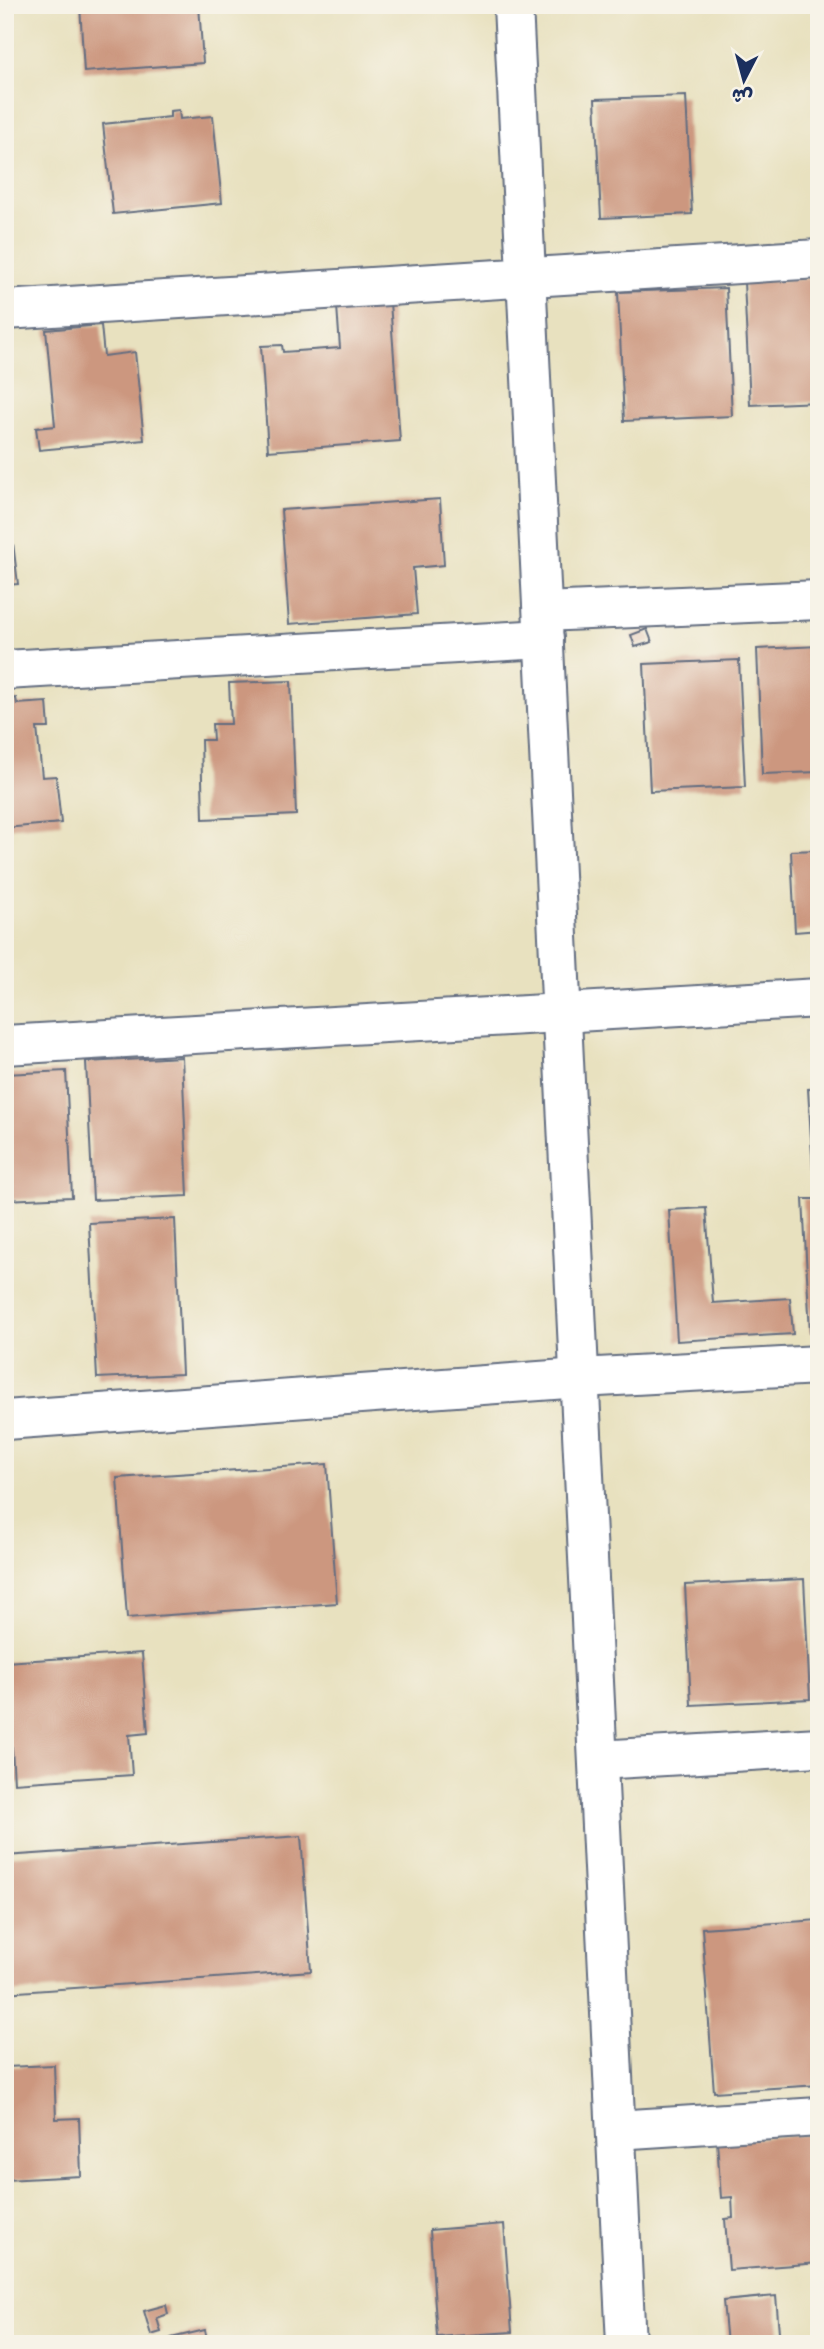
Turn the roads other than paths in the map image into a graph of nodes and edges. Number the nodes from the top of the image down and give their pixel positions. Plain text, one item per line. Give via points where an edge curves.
1 (513, 5) edge
2 (819, 259) edge
3 (527, 278) junction
4 (5, 310) edge
5 (819, 600) edge
6 (544, 626) junction
7 (5, 670) edge
8 (819, 998) edge
9 (562, 1013) junction
10 (5, 1045) edge
11 (819, 1365) edge
12 (580, 1378) junction
13 (5, 1420) edge
14 (819, 1746) edge
15 (598, 1760) junction
16 (819, 2117) edge
17 (616, 2130) junction
18 (626, 2344) edge

1 - 3 street
2 - 3 street
3 - 4 street
3 - 6 street
5 - 6 street
6 - 7 street
6 - 9 street
8 - 9 street
9 - 10 street
9 - 12 street
11 - 12 street
12 - 13 street
12 - 15 street
14 - 15 street
15 - 17 street
16 - 17 street
17 - 18 street

